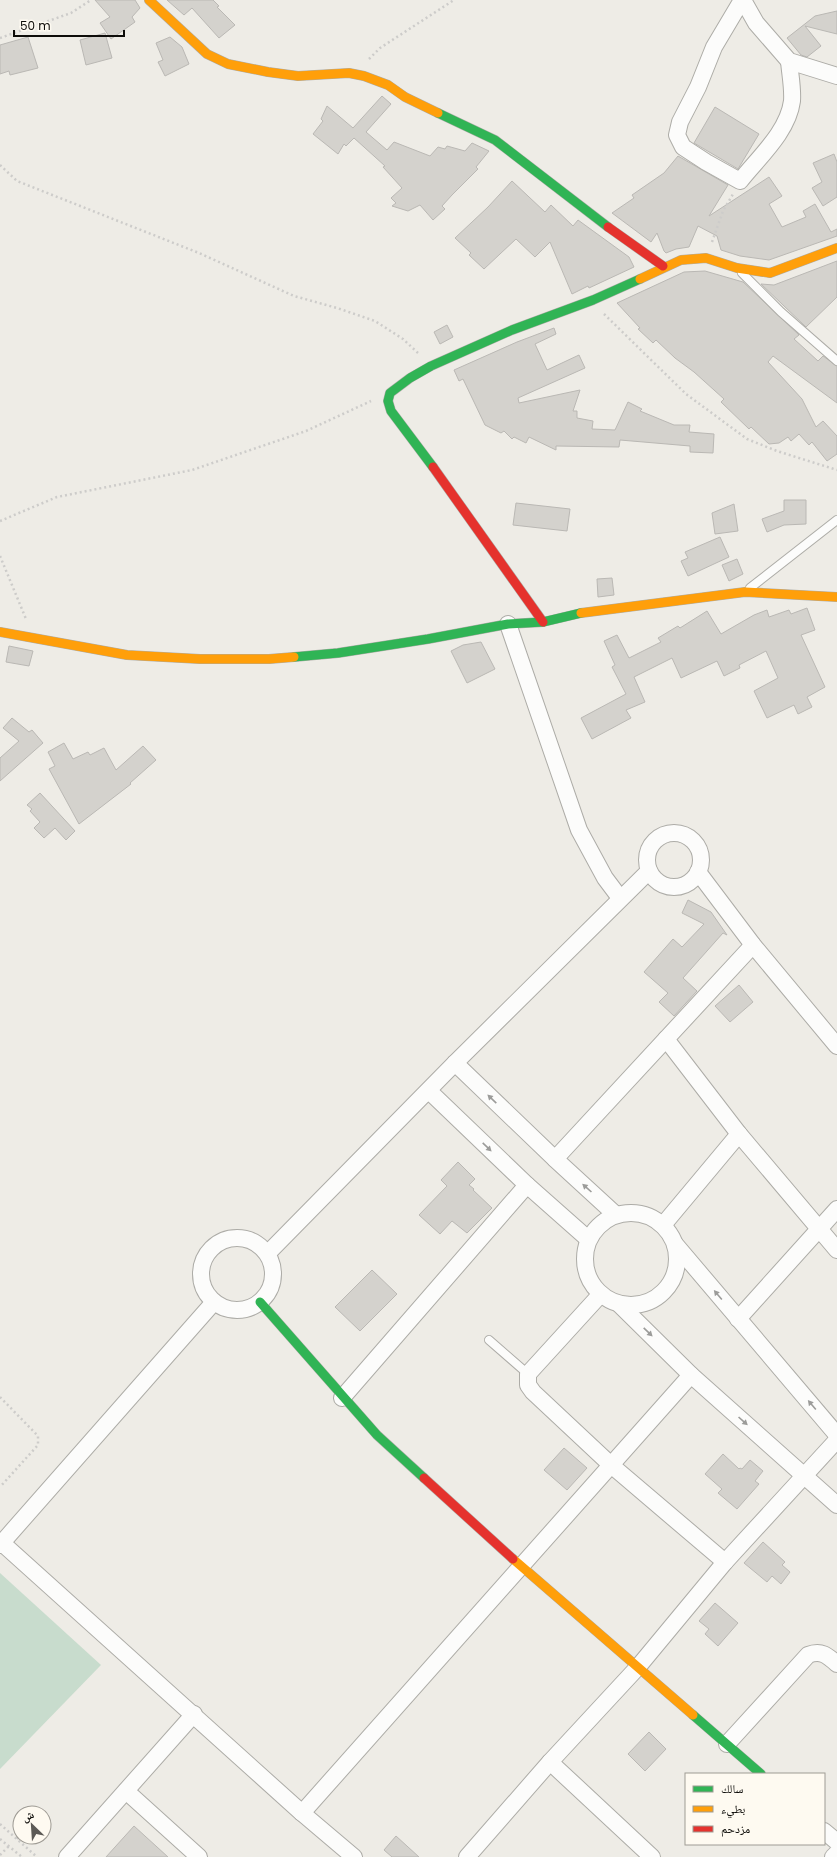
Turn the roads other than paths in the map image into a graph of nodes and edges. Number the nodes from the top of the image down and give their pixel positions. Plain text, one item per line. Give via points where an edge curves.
1 (149, 0) edge
2 (742, 0) edge
3 (789, 61) junction
4 (837, 76) edge
5 (837, 248) edge
6 (663, 266) junction
7 (737, 268) junction
8 (837, 361) edge
9 (837, 520) edge
10 (745, 592) junction
11 (837, 597) edge
12 (543, 622) junction
13 (508, 624) junction
14 (0, 632) edge
15 (649, 870) junction
16 (698, 872) junction
17 (620, 898) junction
18 (753, 945) junction
19 (666, 1039) junction
20 (837, 1046) edge
21 (455, 1063) junction
22 (429, 1091) junction
23 (739, 1134) junction
24 (555, 1159) junction
25 (527, 1186) junction
26 (837, 1209) edge
27 (616, 1215) junction
28 (663, 1225) junction
29 (818, 1228) junction
30 (588, 1239) junction
31 (675, 1244) junction
32 (837, 1250) edge
33 (268, 1253) junction
34 (600, 1295) junction
35 (214, 1302) junction
36 (260, 1302) junction
37 (620, 1305) junction
38 (738, 1319) junction
39 (490, 1340) dead end
40 (528, 1374) junction
41 (691, 1374) junction
42 (342, 1398) junction
43 (837, 1435) edge
44 (837, 1440) edge
45 (611, 1465) junction
46 (804, 1476) junction
47 (837, 1505) edge
48 (1, 1544) edge
49 (725, 1562) junction
50 (521, 1566) junction
51 (837, 1664) edge
52 (638, 1667) junction
53 (194, 1714) junction
54 (727, 1744) junction
55 (550, 1762) junction
56 (760, 1773) edge
57 (126, 1791) junction
58 (302, 1813) junction
59 (825, 1832) edge
60 (837, 1842) edge
61 (837, 1852) edge
62 (647, 1855) edge
63 (67, 1857) edge
64 (199, 1857) edge
65 (354, 1857) edge
66 (467, 1857) edge
67 (833, 1857) edge

1 - 6 street via 215,59 248,69 298,76 349,73 364,76 388,85 405,97 495,140
2 - 3 street via 756,23
2 - 3 street via 714,47 680,122 677,135 683,147 740,181 783,127 792,103
3 - 4 street
5 - 7 street via 770,273
6 - 7 street via 681,260 706,258
6 - 12 street via 592,300 512,330 431,366 390,393 390,411 467,513
7 - 8 lane via 781,312
9 - 10 lane
10 - 11 street
10 - 12 street via 576,614
12 - 13 street
13 - 14 street via 338,653 269,659 127,655
13 - 17 street via 579,830 605,878
15 - 16 street via 656,880 667,886 679,886 690,881
15 - 16 street via 646,857 651,845 661,836 674,832 687,836 697,846 701,858
15 - 17 street
16 - 18 street
17 - 21 street
18 - 19 street
18 - 20 street
19 - 23 street
19 - 24 street
21 - 22 street
24 -> 21 street
22 -> 25 street
22 - 33 street
23 - 28 street
23 - 29 street
27 -> 24 street
25 - 30 street
25 - 42 street
26 - 29 street
27 - 28 street via 632,1212 649,1216
27 - 30 street via 595,1228
28 - 31 street
29 - 32 street
29 - 38 street
30 - 34 street via 584,1254 585,1269 590,1283
31 - 37 street via 678,1260 674,1276 666,1290 652,1301 637,1306
38 -> 31 street
33 - 35 street via 255,1241 237,1237 220,1241 206,1253 200,1270 203,1288
33 - 36 street via 274,1270 271,1288
34 - 37 street
34 - 40 street
35 - 36 street via 225,1308 237,1310 249,1308
35 - 48 street
36 - 42 street
37 -> 41 street
43 -> 38 street
39 - 40 lane
40 - 45 street via 528,1385 533,1392
41 - 45 street
41 -> 46 street
42 - 50 street via 376,1435
44 - 46 street
45 - 49 street
45 - 50 street
46 - 47 street
46 - 49 street
48 - 53 street
49 - 52 street
50 - 52 street
50 - 58 street
51 - 54 street via 823,1653 815,1652 808,1655
52 - 54 street
52 - 55 street
53 - 57 street
53 - 58 street
54 - 56 street
55 - 62 street
55 - 66 street
57 - 63 street
57 - 64 street
58 - 65 street
59 - 60 street
61 - 67 street

